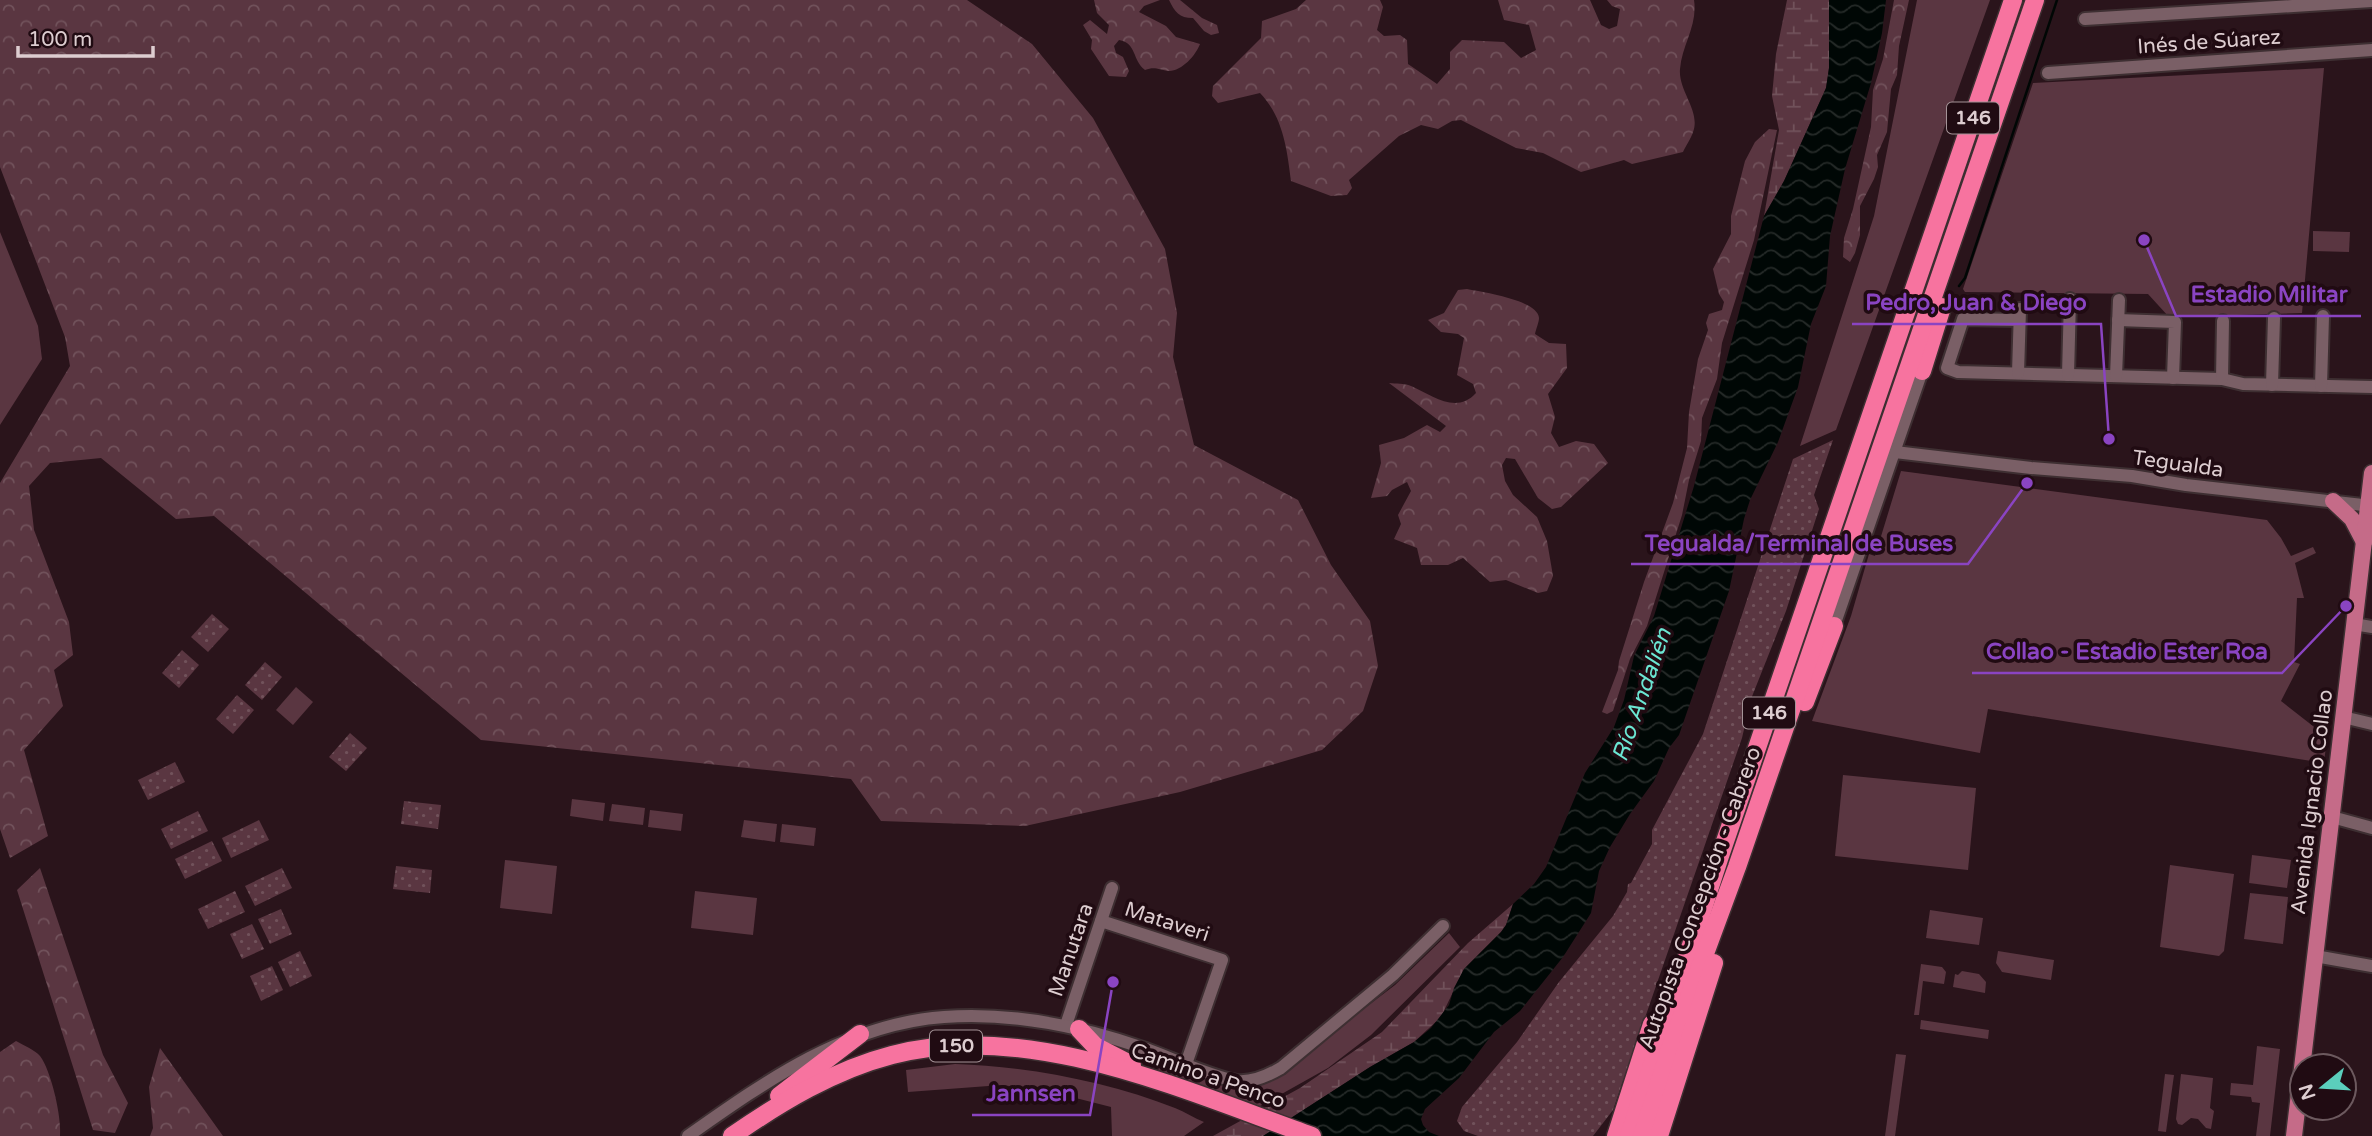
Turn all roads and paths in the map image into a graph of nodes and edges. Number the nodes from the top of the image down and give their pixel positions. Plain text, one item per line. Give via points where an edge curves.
1 (2013, 0) edge
2 (2037, 0) edge
3 (2154, 0) edge
4 (2372, 1) edge
5 (2155, 15) junction
6 (2085, 19) dead end
7 (2372, 50) edge
8 (2048, 73) dead end
9 (1982, 153) junction
10 (2070, 299) dead end
11 (2119, 300) dead end
12 (2323, 316) dead end
13 (2274, 318) dead end
14 (2118, 320) junction
15 (2223, 321) dead end
16 (1922, 371) joint
17 (2018, 373) junction
18 (2068, 375) junction
19 (2116, 376) junction
20 (2173, 378) junction
21 (2222, 379) junction
22 (2272, 385) junction
23 (2321, 386) junction
24 (2372, 387) edge
25 (1895, 452) junction
26 (2372, 473) edge
27 (2333, 501) junction
28 (2370, 505) edge
29 (2364, 542) junction
30 (2354, 624) junction
31 (1834, 626) joint
32 (2372, 627) edge
33 (2343, 717) junction
34 (2372, 724) edge
35 (1774, 757) junction
36 (2332, 817) junction
37 (2372, 828) edge
38 (1720, 856) junction
39 (1737, 867) junction
40 (1112, 888) dead end
41 (1101, 921) junction
42 (1443, 926) dead end
43 (2315, 956) junction
44 (2372, 966) edge
45 (1072, 1027) junction
46 (860, 1034) junction
47 (1186, 1064) junction
48 (1186, 1091) junction
49 (1213, 1106) junction
50 (1619, 1128) edge
51 (741, 1134) edge
52 (688, 1136) edge
53 (1282, 1136) edge
54 (1312, 1136) edge
55 (1607, 1136) edge
56 (1629, 1136) edge
57 (1642, 1136) edge
58 (1661, 1136) edge
59 (2294, 1136) edge

1 - 38 highway, Autopista Concepción - Cabrero / 146
2 - 9 highway, Autopista Concepción - Cabrero / 146
3 - 5 street
4 - 5 street
5 - 6 street
7 - 8 street, Inés de Súarez
9 - 16 highway via 1967,222
9 - 35 highway, Autopista Concepción - Cabrero / 146
10 - 18 street
11 - 14 street
12 - 23 street
13 - 22 street
14 - 19 street
14 - 20 street via 2175,322
15 - 21 street
16 - 25 street
17 - 17 street via 2020,314 1963,319 1947,368
17 - 18 street
18 - 19 street
19 - 20 street
20 - 21 street
21 - 22 street
22 - 23 street
23 - 24 street
25 - 27 street, Tegualda
25 - 31 street
26 - 28 main road, Avenida Ignacio Collao
27 - 28 street, Tegualda
27 - 29 main road via 2352,519
28 - 29 main road, Avenida Ignacio Collao
29 - 30 main road, Avenida Ignacio Collao
30 - 32 street
30 - 33 main road, Avenida Ignacio Collao
31 - 35 highway via 1799,715
33 - 34 street
33 - 36 main road, Avenida Ignacio Collao
35 - 39 highway, Autopista Concepción - Cabrero / 146
36 - 37 street
36 - 43 main road, Avenida Ignacio Collao
38 - 50 highway via 1674,958
38 - 56 highway, Autopista Concepción - Cabrero / 146
39 - 57 highway, Autopista Concepción - Cabrero / 146
39 - 58 highway via 1713,965
40 - 41 street, Manutara
41 - 45 street, Manutara
41 - 47 street, Mataveri via 1222,960
42 - 47 street via 1393,975 1281,1068 1244,1081
43 - 44 street
43 - 59 main road, Avenida Ignacio Collao
45 - 46 street via 965,1016 904,1022
45 - 47 street
45 - 48 highway via 1094,1046
46 - 51 highway via 793,1083
46 - 52 street via 803,1061
48 - 49 highway, Camino a Penco / 150
48 - 51 highway, Camino a Penco / 150 via 1049,1053 1000,1046 949,1046 902,1053 857,1067 802,1092
49 - 51 highway, Camino a Penco / 150 via 1059,1065 999,1056 958,1056 899,1064 860,1076
49 - 53 highway, Camino a Penco / 150
49 - 54 highway, Camino a Penco / 150
50 - 55 highway

